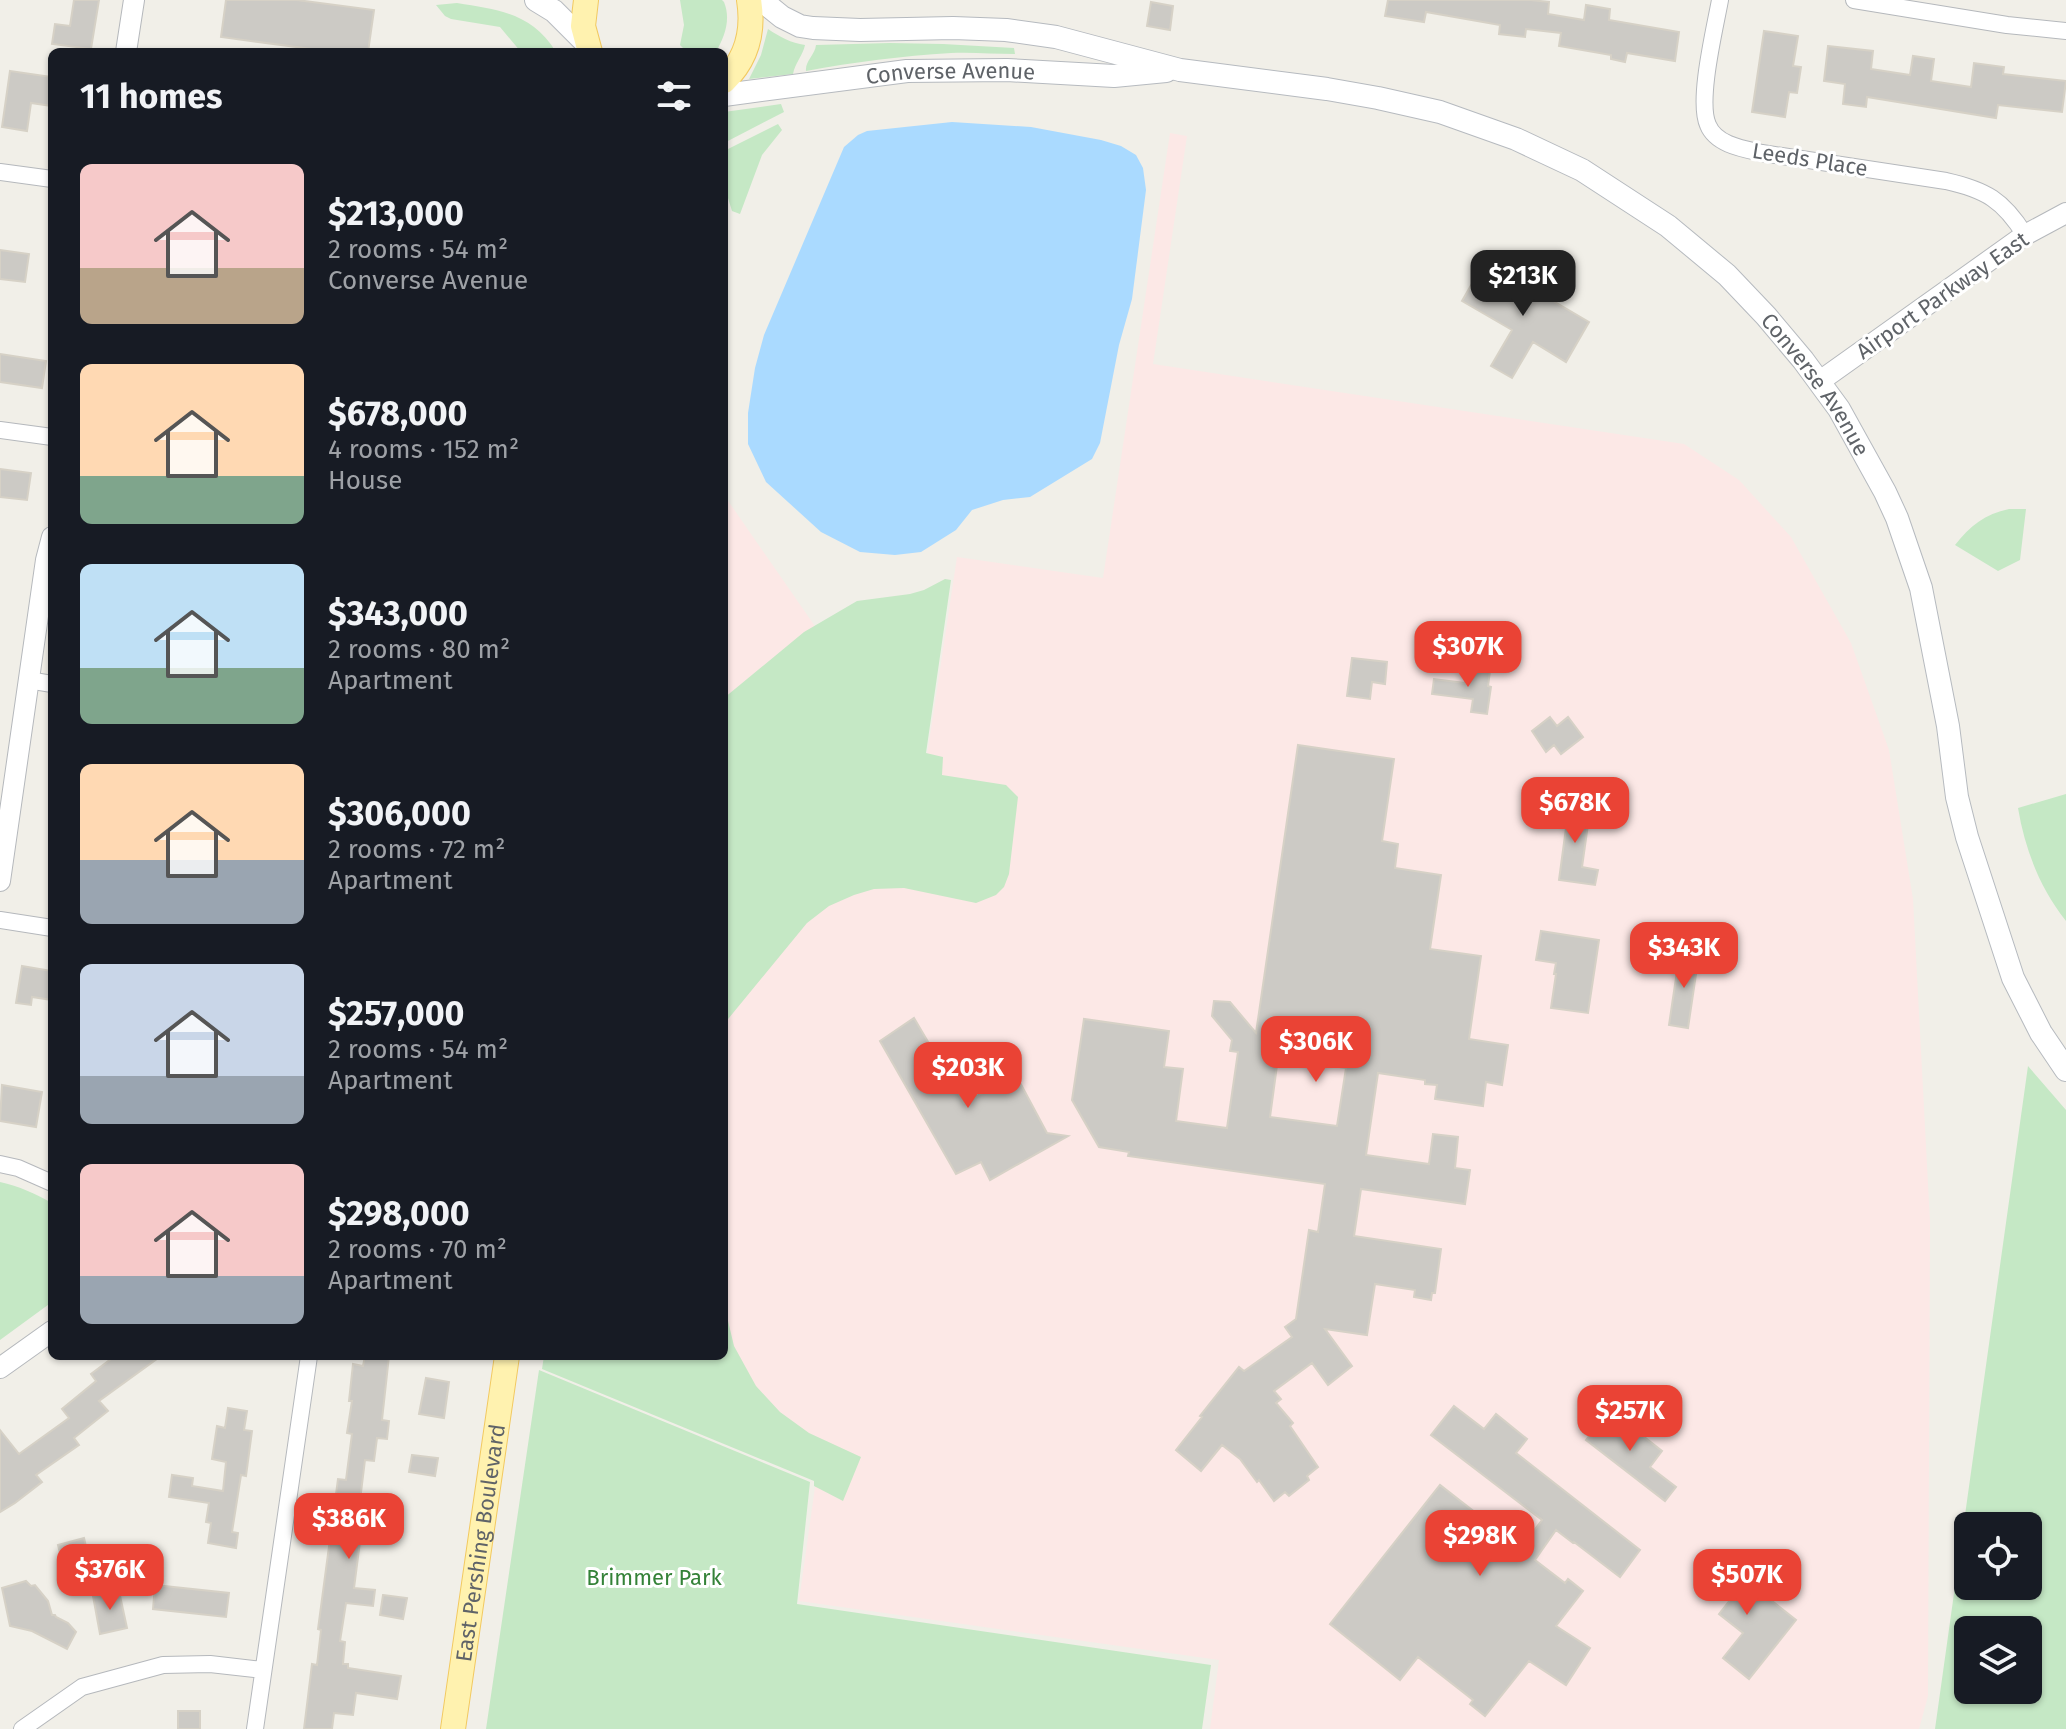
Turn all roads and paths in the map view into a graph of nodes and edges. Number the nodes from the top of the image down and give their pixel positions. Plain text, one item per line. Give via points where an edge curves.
1 (134, 0) edge
2 (536, 0) edge
3 (586, 0) edge
4 (749, 0) edge
5 (761, 0) edge
6 (1720, 0) edge
7 (1854, 0) edge
8 (2066, 31) edge
9 (127, 48) edge
10 (587, 48) edge
11 (588, 48) edge
12 (1180, 70) junction
13 (728, 76) edge
14 (728, 94) edge
15 (0, 172) edge
16 (48, 178) edge
17 (2066, 213) edge
18 (2025, 235) junction
19 (1820, 381) junction
20 (0, 430) edge
21 (48, 436) edge
22 (48, 552) edge
23 (28, 680) junction
24 (48, 683) edge
25 (0, 881) edge
26 (0, 920) edge
27 (48, 927) edge
28 (2066, 1070) edge
29 (0, 1164) edge
30 (48, 1181) edge
31 (48, 1334) edge
32 (308, 1360) edge
33 (506, 1360) edge
34 (0, 1368) edge
35 (263, 1670) junction
36 (22, 1729) edge
37 (255, 1729) edge
38 (453, 1729) edge

1 - 9 street
2 - 10 main road via 554,11
3 - 11 main road via 583,26
4 - 13 main road via 746,50
5 - 12 main road, Converse Avenue via 800,26 1006,30 1056,37
6 - 18 street, Leeds Place via 1704,106 1708,127 1721,140 1762,153 1972,187 1993,197
7 - 8 street
12 - 14 main road, Converse Avenue via 1114,76 907,71
12 - 19 main road, Converse Avenue via 1339,91 1440,112 1582,170 1668,226 1727,275
15 - 16 street
17 - 18 street, Airport Parkway East
18 - 19 street, Airport Parkway East
19 - 28 main road, Converse Avenue via 1897,518 1921,588 1967,837 2013,978
20 - 21 street
22 - 23 street
23 - 24 street
23 - 25 street
26 - 27 street
29 - 30 street
31 - 34 street
32 - 35 street
33 - 38 main road, East Pershing Boulevard
35 - 36 street via 163,1665 82,1687
35 - 37 street

